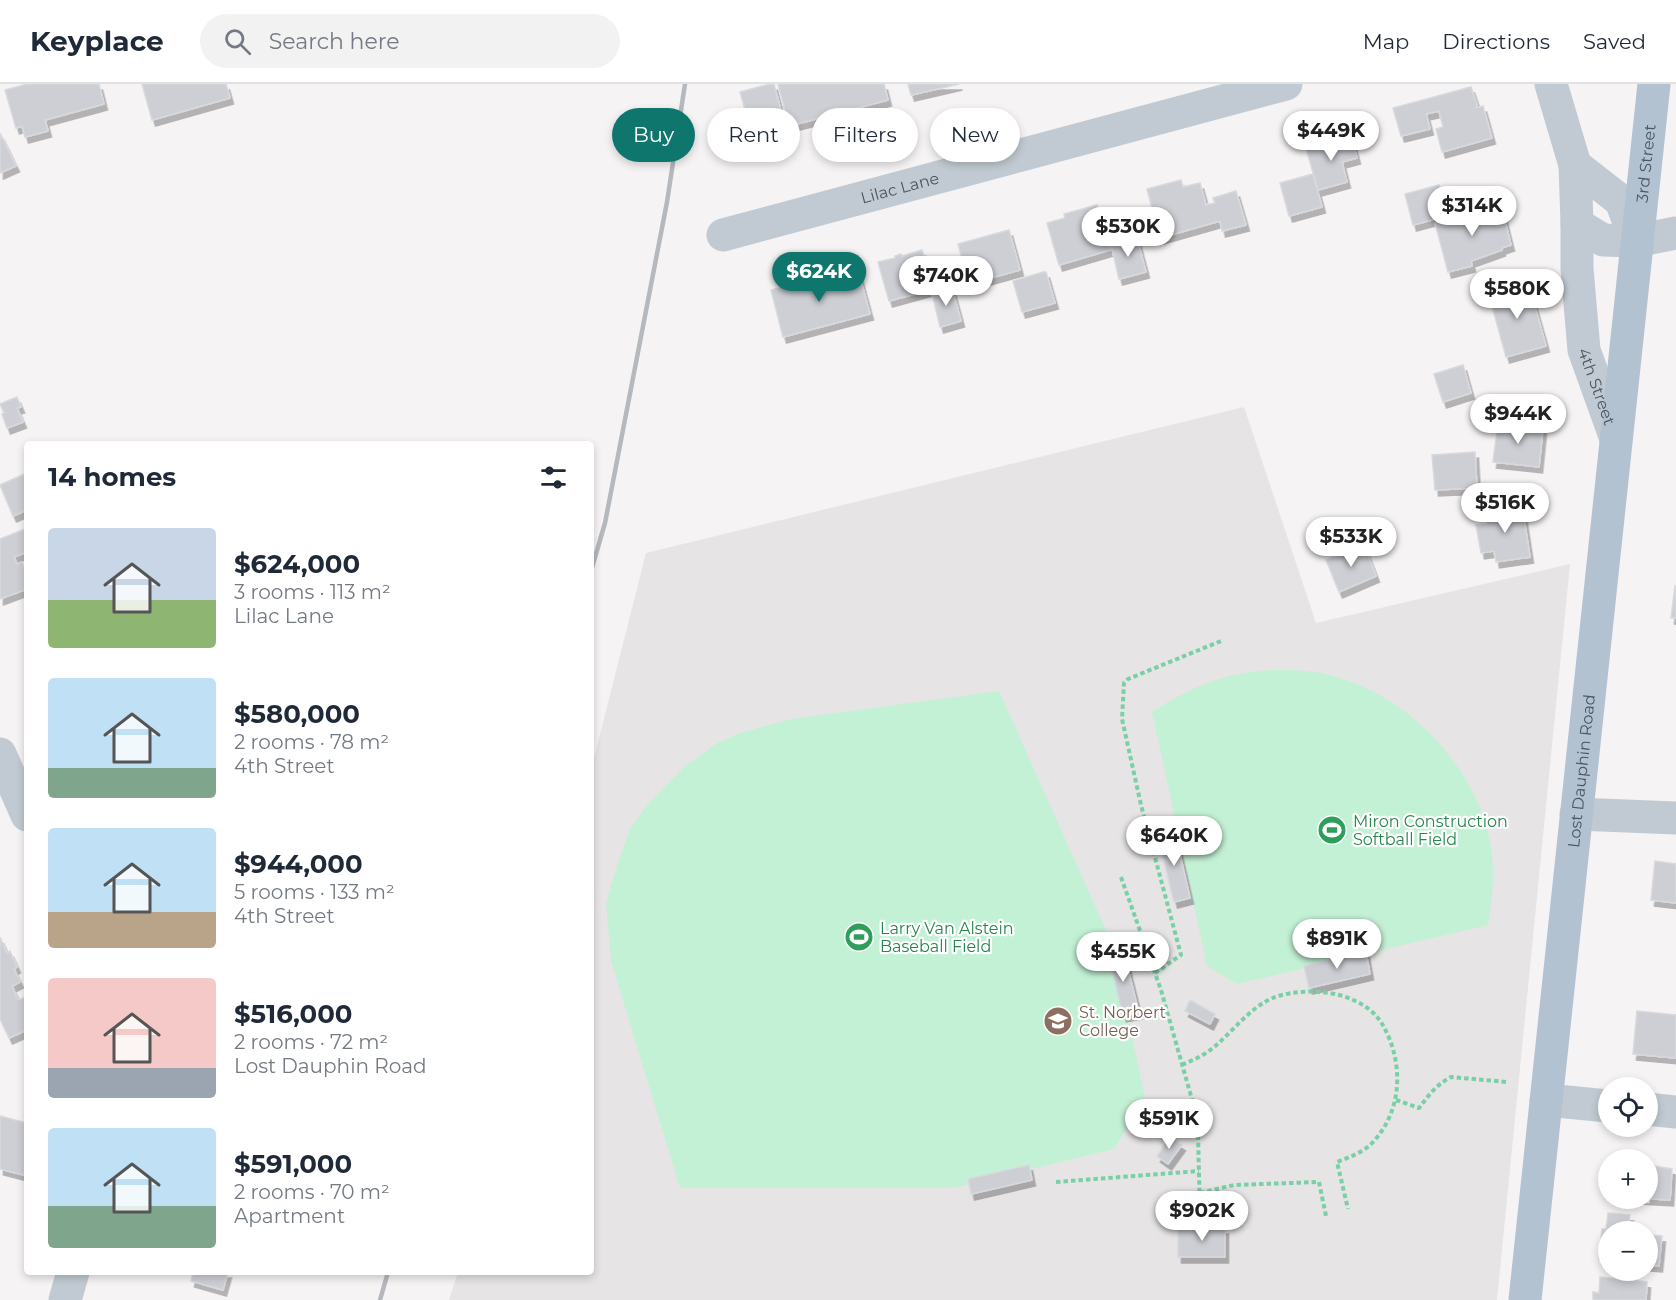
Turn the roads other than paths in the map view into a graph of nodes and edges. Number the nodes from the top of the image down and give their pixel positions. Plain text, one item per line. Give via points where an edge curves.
1 (1286, 84) edge
2 (1551, 84) edge
3 (1653, 84) edge
4 (1575, 165) junction
5 (1577, 224) junction
6 (1676, 233) edge
7 (723, 235) dead end
8 (1636, 241) junction
9 (1616, 439) junction
10 (0, 754) edge
11 (24, 808) edge
12 (1576, 814) junction
13 (1676, 818) edge
14 (1546, 1100) junction
15 (1598, 1105) edge
16 (1658, 1110) edge
17 (1676, 1112) edge
18 (72, 1275) edge
19 (64, 1300) edge
20 (1525, 1300) edge

1 - 7 street, Lilac Lane
2 - 4 street, 4th Street
3 - 8 main road, 3rd Street
4 - 5 street, 4th Street
4 - 8 street via 1621,201
5 - 8 street via 1603,240
5 - 9 street, 4th Street via 1584,350
6 - 8 street
8 - 9 main road, Lost Dauphin Road
9 - 12 main road, Lost Dauphin Road
10 - 11 street
12 - 13 street
12 - 14 main road, Lost Dauphin Road
14 - 15 street
14 - 20 main road, Lost Dauphin Road
16 - 17 street
18 - 19 street

